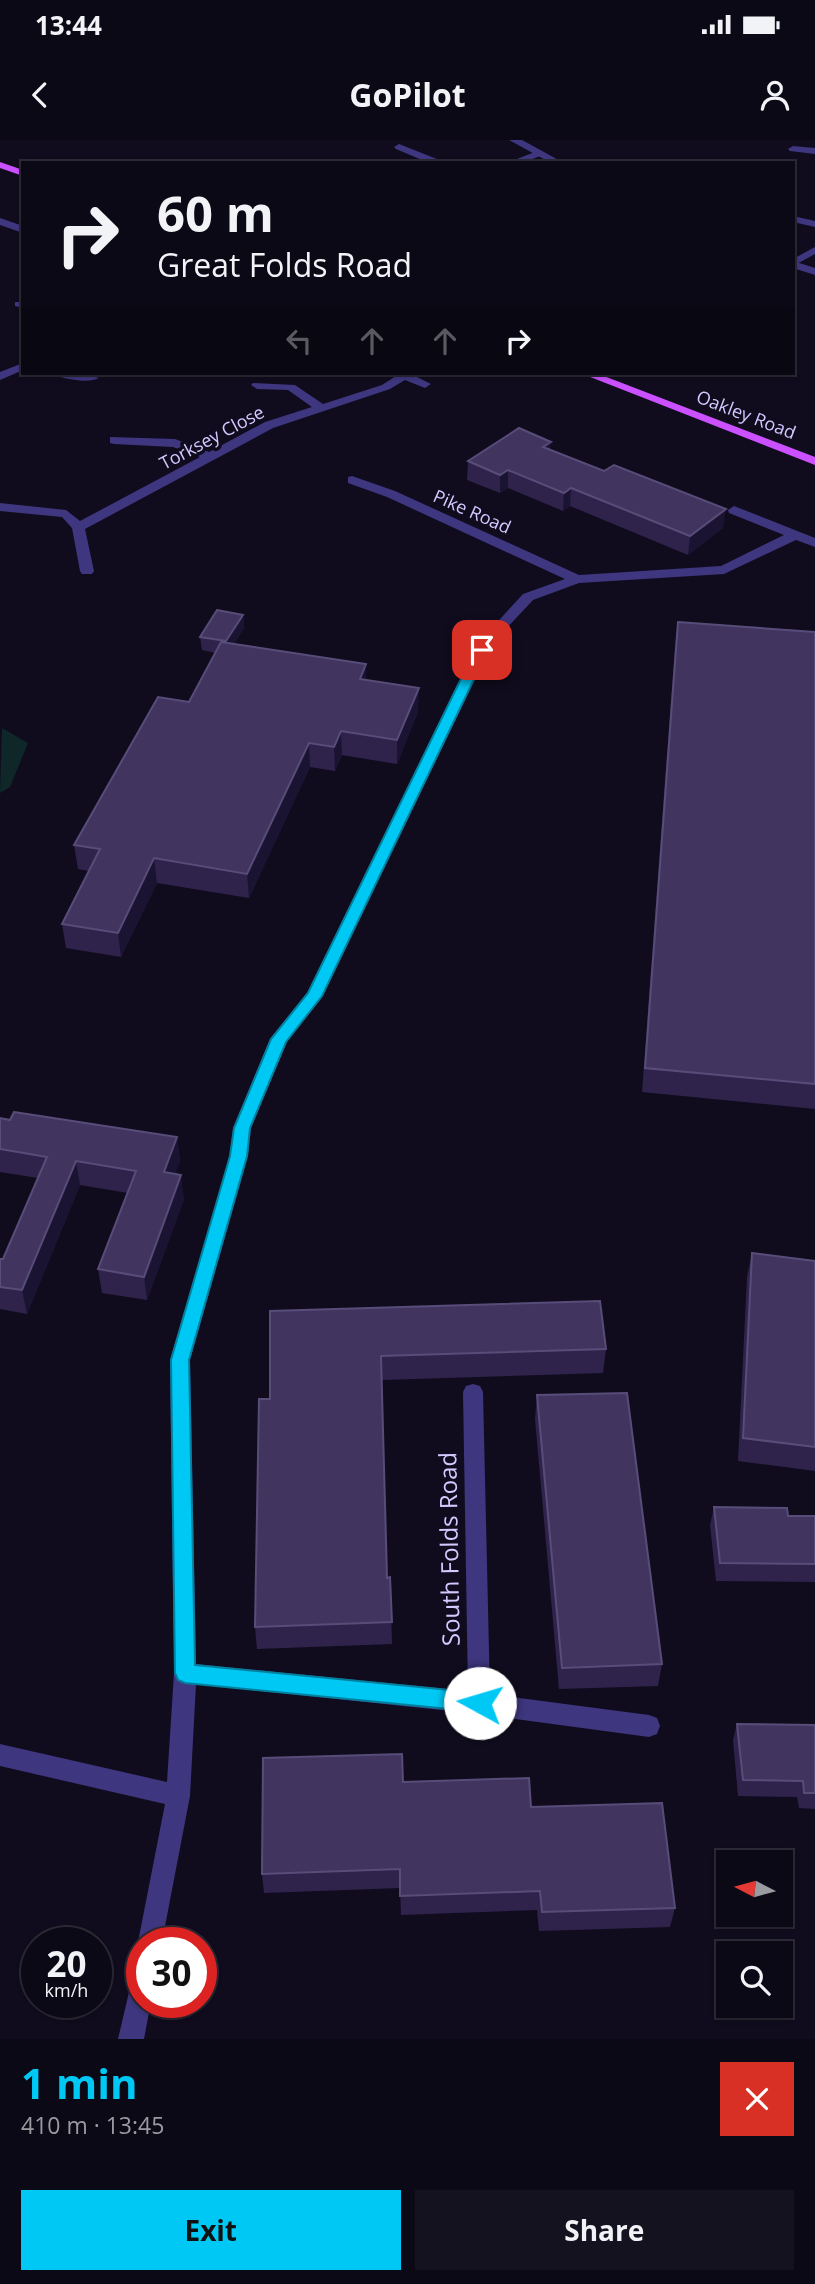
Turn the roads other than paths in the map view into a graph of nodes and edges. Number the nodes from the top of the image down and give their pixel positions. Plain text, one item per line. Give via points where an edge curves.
1 (409, 140) edge
2 (514, 140) edge
3 (793, 149) dead end
4 (815, 151) edge
5 (541, 153) junction
6 (432, 161) edge
7 (518, 161) edge
8 (555, 161) edge
9 (0, 165) edge
10 (21, 172) edge
11 (795, 219) edge
12 (0, 221) edge
13 (815, 224) edge
14 (21, 228) edge
15 (815, 250) edge
16 (795, 263) edge
17 (795, 265) edge
18 (815, 272) edge
19 (21, 367) edge
20 (71, 375) edge
21 (401, 375) edge
22 (404, 375) edge
23 (591, 375) edge
24 (0, 376) edge
25 (93, 378) dead end
26 (425, 384) dead end
27 (257, 385) dead end
28 (321, 408) junction
29 (114, 440) dead end
30 (211, 457) junction
31 (815, 460) edge
32 (352, 480) dead end
33 (0, 507) edge
34 (734, 510) dead end
35 (78, 527) junction
36 (795, 536) junction
37 (815, 543) edge
38 (87, 571) dead end
39 (578, 579) junction
40 (473, 1392) dead end
41 (185, 1673) junction
42 (480, 1703) junction
43 (649, 1726) dead end
44 (0, 1755) edge
45 (178, 1796) junction
46 (153, 1927) edge
47 (135, 2018) edge
48 (131, 2039) edge

1 - 6 street via 394,148
2 - 5 street
3 - 4 street
5 - 7 street
5 - 8 street
9 - 10 main road
11 - 13 street
12 - 14 street
15 - 16 street
17 - 18 street
19 - 24 street
20 - 25 street
21 - 28 street, Torksey Close via 386,387
22 - 26 street
23 - 31 main road, Oakley Road
27 - 28 street via 291,387
28 - 30 street, Torksey Close via 268,425
29 - 30 street via 175,443
30 - 35 street, Torksey Close
32 - 39 street, Pike Road
33 - 35 street via 66,514
34 - 36 street
35 - 38 street
36 - 37 street
36 - 39 street via 724,570
39 - 41 street via 528,597 486,642 314,996 279,1039 242,1128 239,1156 180,1360
40 - 42 street, South Folds Road
41 - 42 street
41 - 45 street
42 - 43 street
44 - 45 street
45 - 46 street
47 - 48 street

